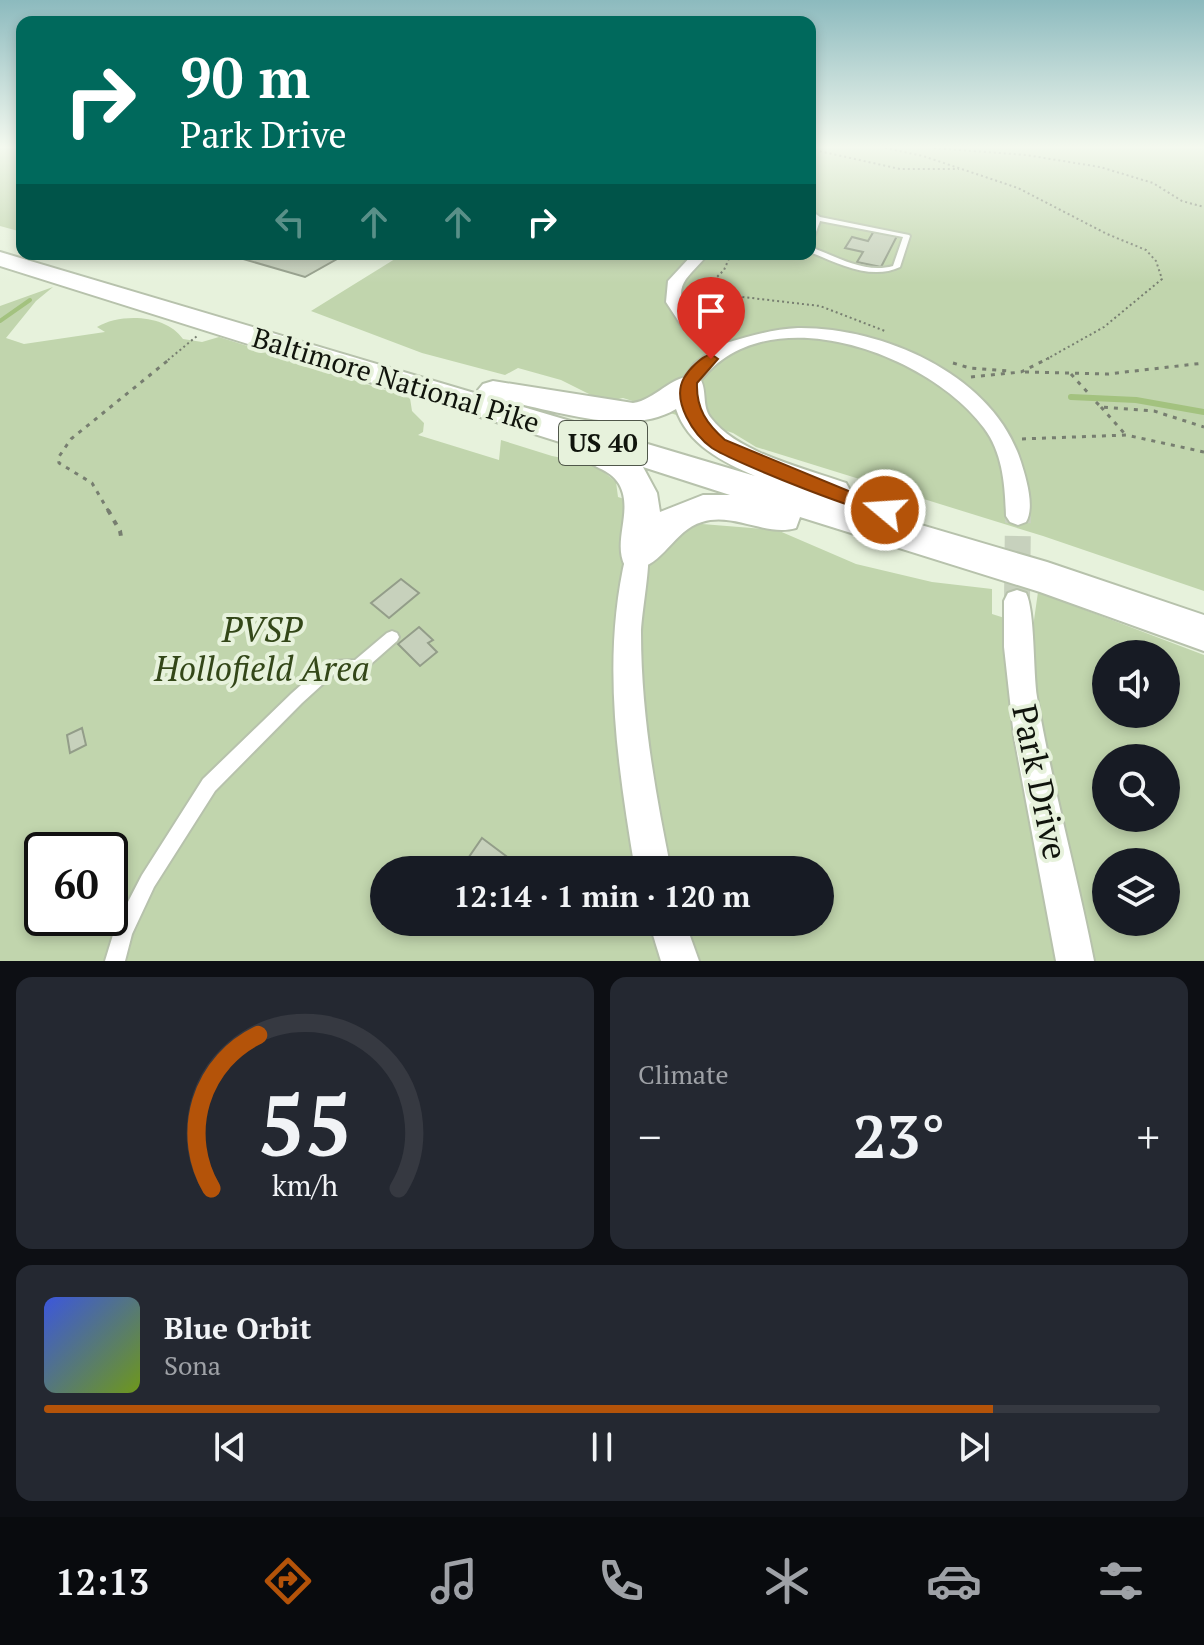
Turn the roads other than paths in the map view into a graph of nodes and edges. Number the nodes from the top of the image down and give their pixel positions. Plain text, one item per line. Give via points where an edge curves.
1 (818, 219) joint
2 (816, 224) edge
3 (816, 251) edge
4 (0, 259) edge
5 (39, 260) edge
6 (695, 260) edge
7 (725, 351) junction
8 (689, 383) junction
9 (469, 394) junction
10 (857, 502) junction
11 (1018, 516) tunnel mouth
12 (930, 542) junction
13 (638, 555) junction
14 (1017, 601) tunnel mouth
15 (1204, 611) edge
16 (1204, 633) edge
17 (392, 637) dead end
18 (651, 856) edge
19 (672, 936) edge
20 (115, 961) edge
21 (680, 961) edge
22 (1075, 961) edge

1 - 2 lane
1 - 3 lane via 907,236 896,267 890,269 860,267
4 - 9 main road, Baltimore National Pike / US 40
5 - 9 main road, Baltimore National Pike / US 40
6 - 7 street via 676,281 674,302 689,324
7 - 8 street via 701,366
7 - 11 street via 777,333 829,335 893,353 947,380 980,409 1001,439 1014,476
8 - 9 main road via 662,406 635,413
8 - 10 main road via 691,411 719,444
9 - 10 main road, Baltimore National Pike / US 40
9 - 12 main road, Baltimore National Pike / US 40
9 - 13 main road via 527,431 624,466 641,489
10 - 15 main road, Baltimore National Pike / US 40
12 - 13 main road via 856,535 723,506 679,516 657,531
12 - 16 main road, Baltimore National Pike / US 40
13 - 18 street via 630,581 628,662 633,749
14 - 22 street, Park Drive via 1023,714
17 - 20 lane via 358,666 332,667 209,785 148,881
19 - 21 street

